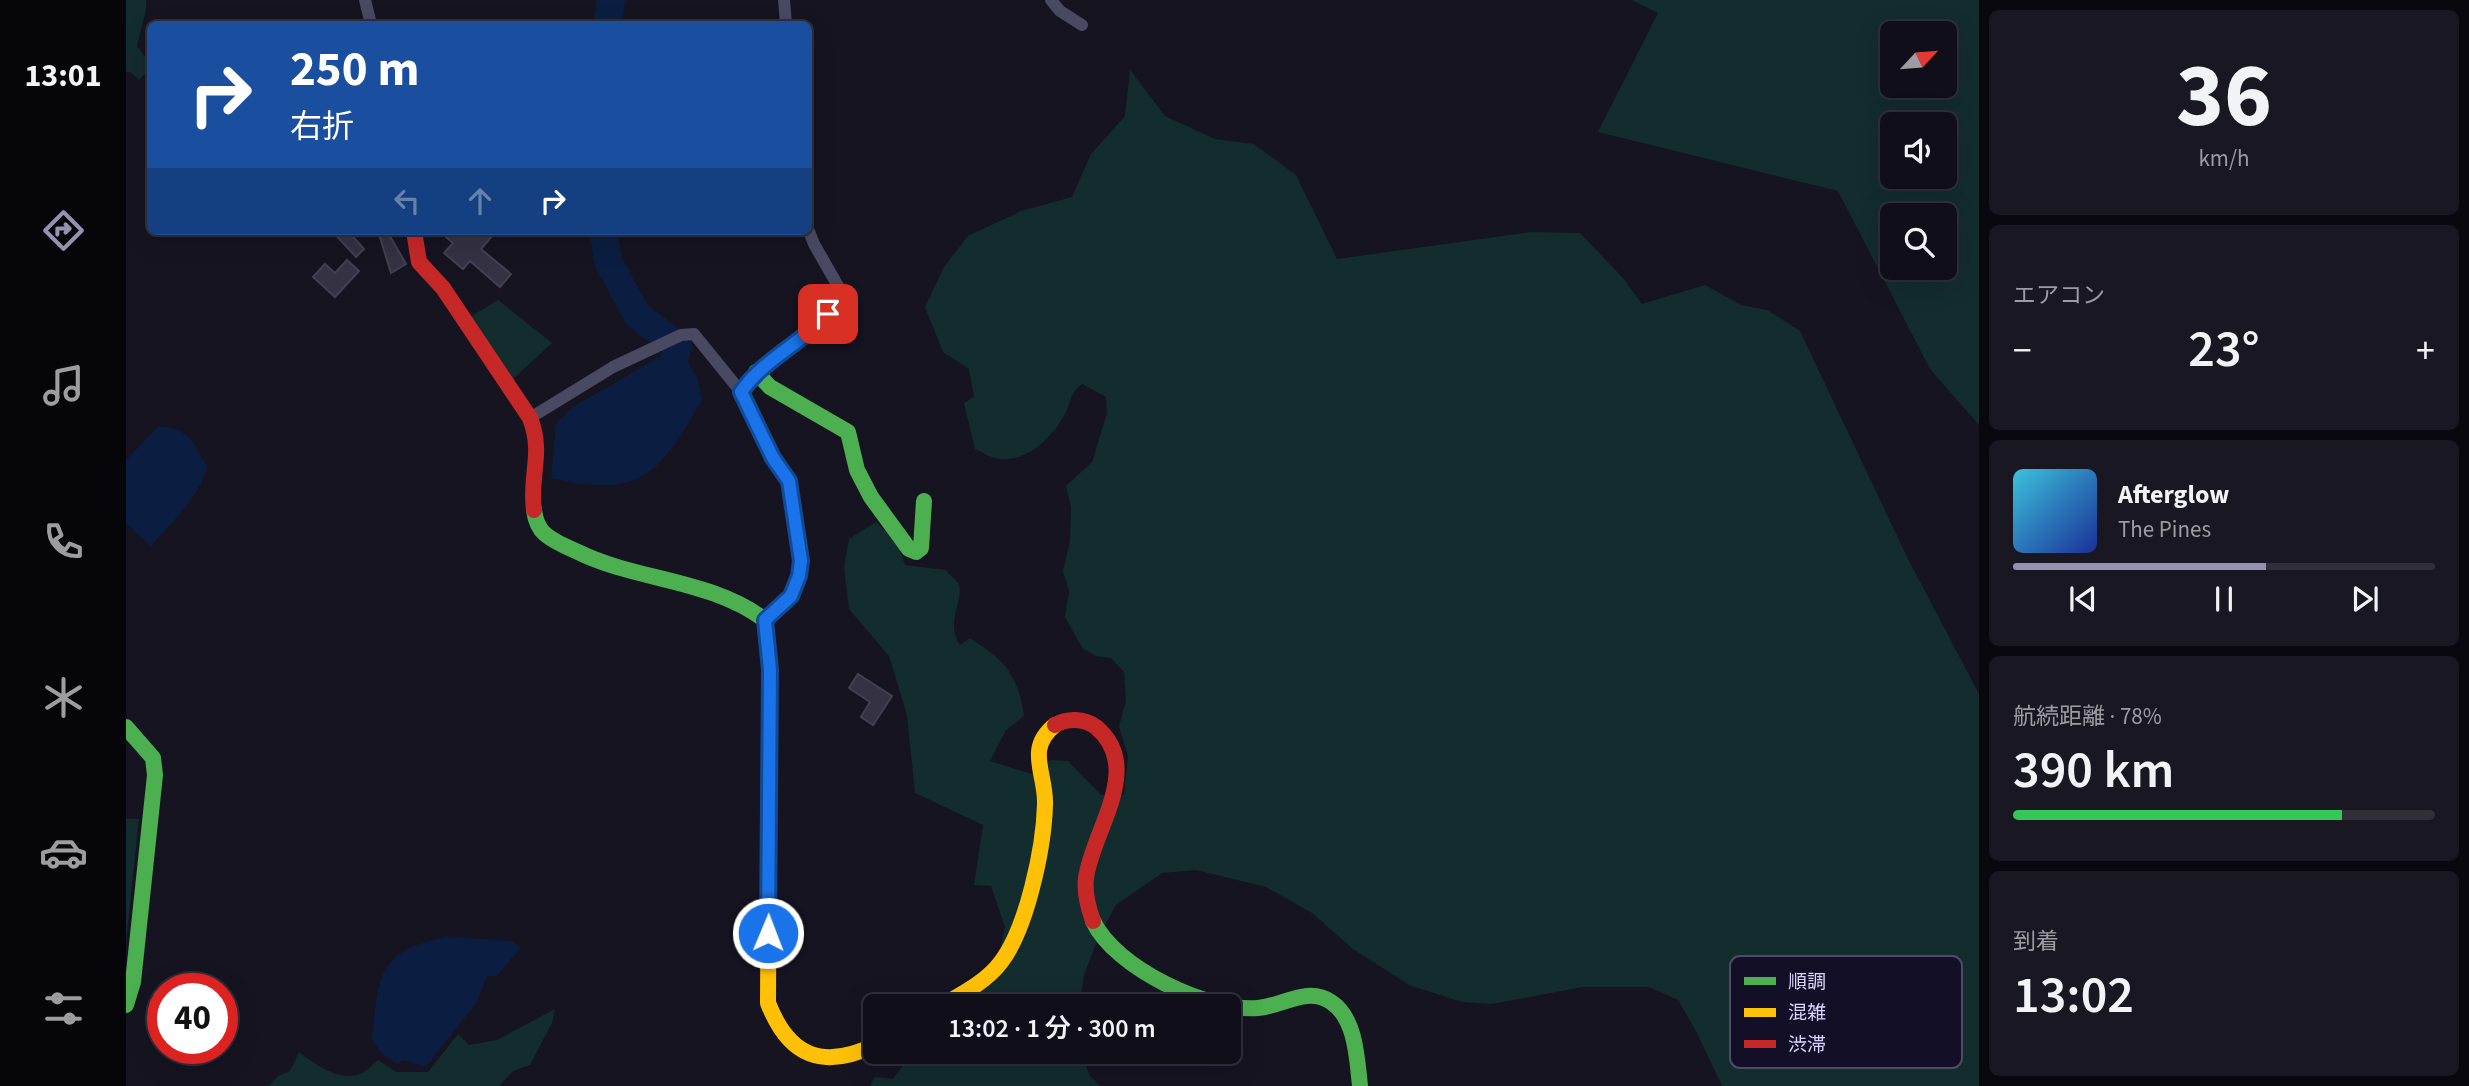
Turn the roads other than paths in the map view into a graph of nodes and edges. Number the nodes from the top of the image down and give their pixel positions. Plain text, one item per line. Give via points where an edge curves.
1 (365, 0) edge
2 (783, 0) edge
3 (1051, 0) edge
4 (370, 21) edge
5 (786, 21) edge
6 (1082, 25) dead end
7 (415, 235) edge
8 (810, 235) edge
9 (757, 372) junction
10 (741, 392) junction
11 (530, 418) junction
12 (923, 501) dead end
13 (765, 620) junction
14 (126, 727) edge
15 (960, 994) edge
16 (1195, 994) edge
17 (126, 1005) edge
18 (1241, 1006) edge
19 (863, 1050) edge
20 (1360, 1086) edge

1 - 4 street
2 - 5 street
3 - 6 street
7 - 11 street via 419,262 443,288
8 - 9 street via 842,293 841,300 815,328
9 - 10 street
9 - 12 street via 770,387 848,432 857,470 871,496 909,549 916,552 921,548
10 - 11 street via 694,334 681,335 613,367
10 - 13 street via 789,481 801,561 791,596
11 - 13 street via 538,439 532,496 540,529 581,555 730,600
13 - 19 street via 770,670 768,1003 786,1041 813,1055 846,1057
14 - 17 street via 153,758 155,775 133,982
15 - 16 street via 1000,963 1014,938 1042,835 1046,803 1038,751 1047,731 1061,721 1077,720 1091,722 1103,732 1118,778 1086,878 1086,897 1099,931 1142,971
18 - 20 street via 1258,1009 1313,995 1340,1007 1353,1036

